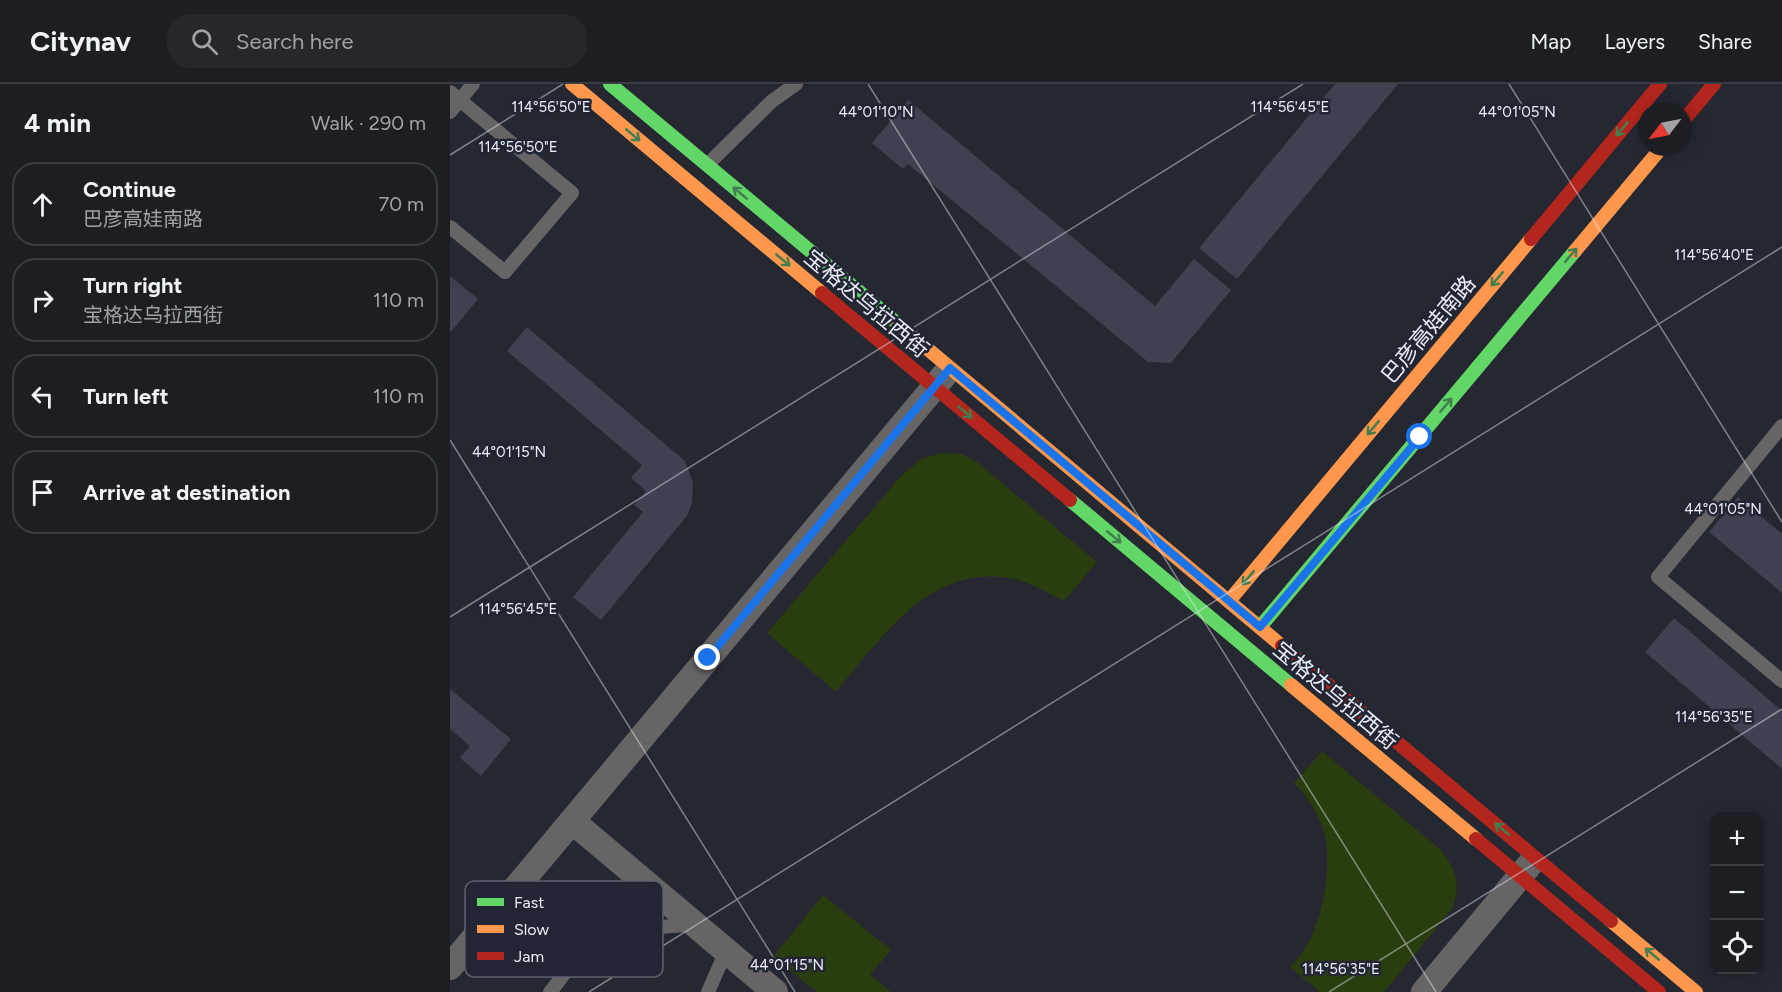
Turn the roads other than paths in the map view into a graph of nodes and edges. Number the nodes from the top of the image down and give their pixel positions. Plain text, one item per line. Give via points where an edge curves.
1 (473, 84) edge
2 (572, 84) edge
3 (610, 84) edge
4 (796, 84) edge
5 (1660, 84) edge
6 (1714, 84) edge
7 (455, 96) edge
8 (450, 111) edge
9 (1692, 111) edge
10 (1654, 156) edge
11 (707, 165) junction
12 (450, 226) edge
13 (942, 377) junction
14 (1782, 426) edge
15 (1229, 601) junction
16 (1260, 627) junction
17 (1782, 681) edge
18 (572, 821) junction
19 (1528, 866) junction
20 (522, 881) edge
21 (643, 881) edge
22 (663, 898) edge
23 (695, 925) junction
24 (663, 926) edge
25 (465, 949) edge
26 (726, 951) junction
27 (450, 967) edge
28 (562, 977) edge
29 (550, 992) edge
30 (708, 992) edge
31 (775, 992) edge
32 (1424, 992) edge
33 (1659, 992) edge
34 (1696, 992) edge

1 - 7 lane
2 -> 13 main road, 宝格达乌拉西街
3 - 11 main road, 宝格达乌拉西街
4 - 11 lane via 772,101
5 -> 15 main road, 巴彦高娃南路
6 - 9 main road
7 - 8 lane
7 - 12 lane via 572,193 505,272
16 -> 10 main road
13 -> 11 main road, 宝格达乌拉西街
13 - 15 main road, 宝格达乌拉西街
13 - 18 street
13 -> 19 main road, 宝格达乌拉西街
14 - 17 lane via 1658,577
15 - 16 main road, 宝格达乌拉西街
19 -> 16 main road, 宝格达乌拉西街
18 - 20 street
18 - 21 street
19 - 32 street
19 - 33 main road, 宝格达乌拉西街
34 -> 19 main road, 宝格达乌拉西街
22 - 23 street
23 - 24 lane
23 - 26 street
25 - 27 street
26 - 30 lane
26 - 31 street
28 - 29 lane

